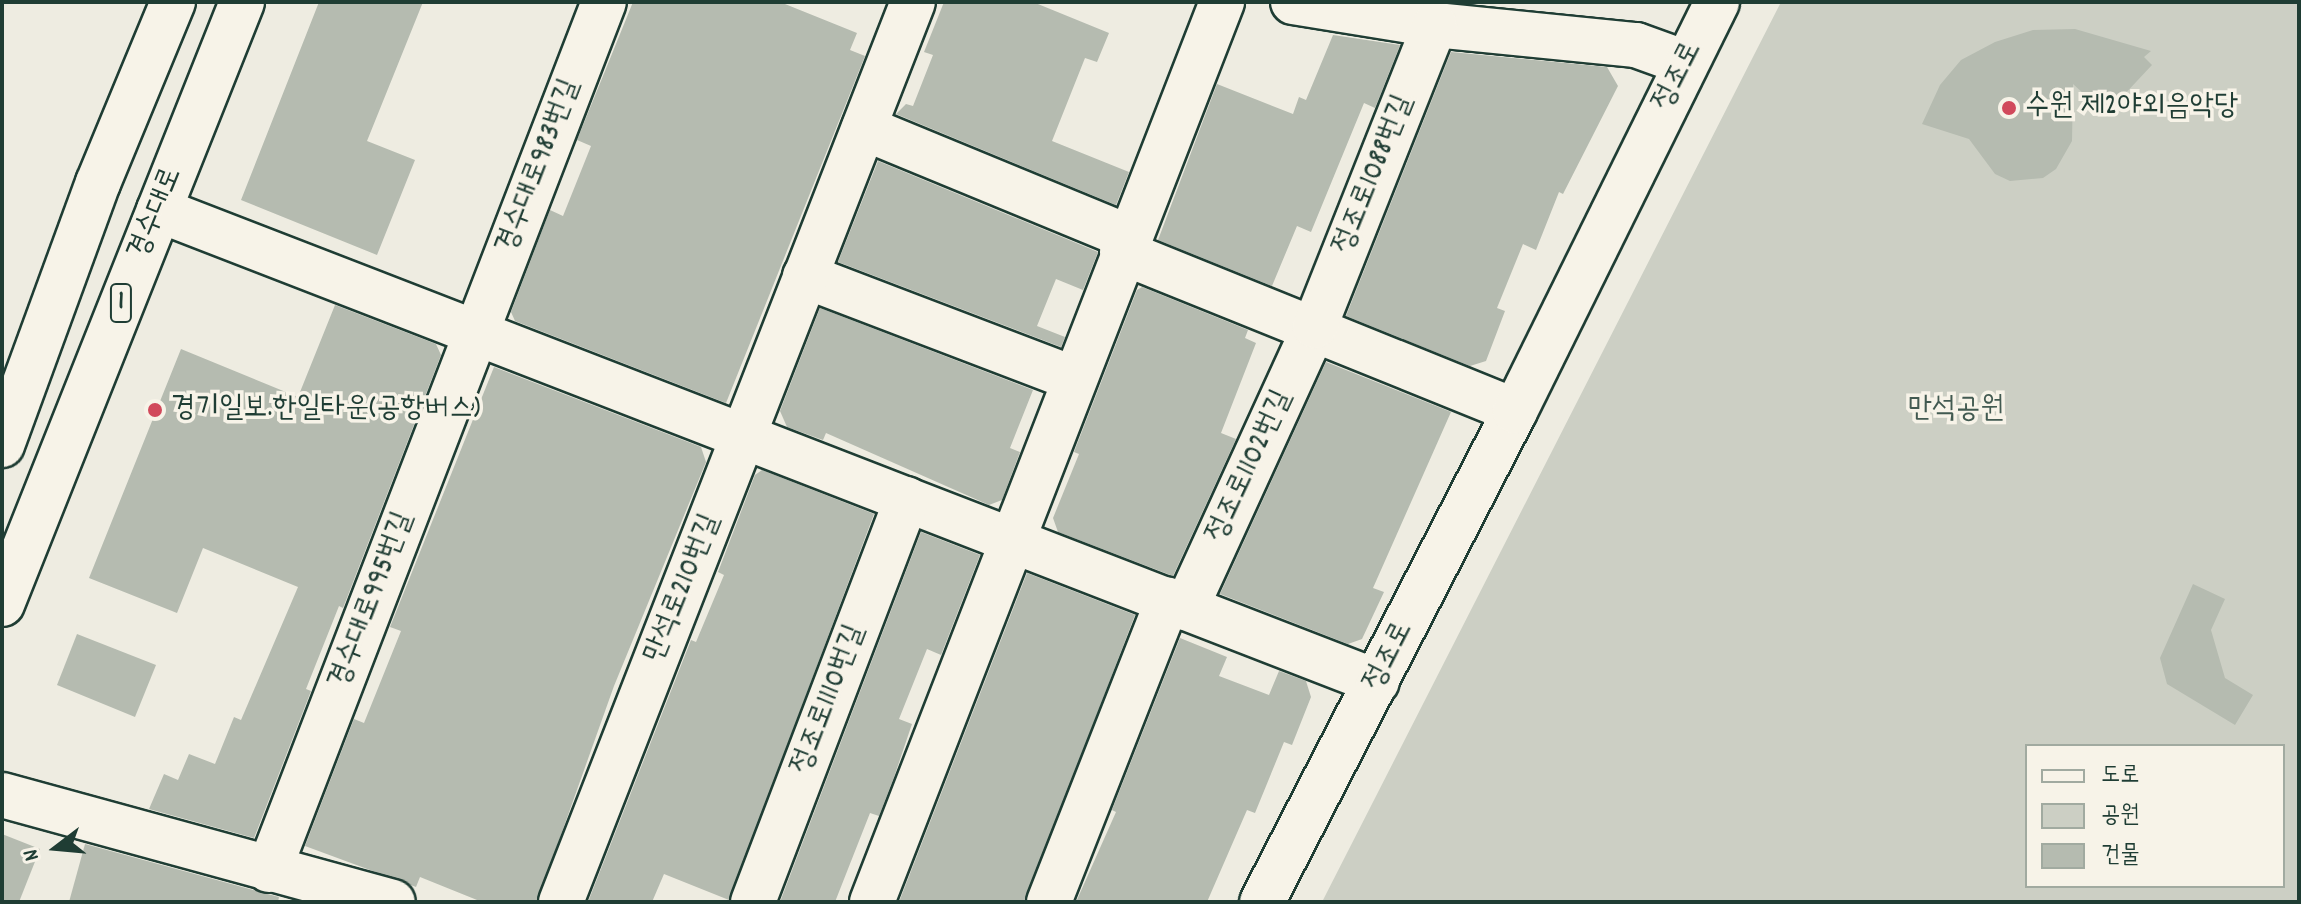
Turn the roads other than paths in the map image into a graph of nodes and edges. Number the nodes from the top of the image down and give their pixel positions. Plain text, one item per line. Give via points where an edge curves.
1 (173, 2) edge
2 (242, 2) edge
3 (604, 2) edge
4 (913, 2) edge
5 (1222, 2) edge
6 (1293, 2) edge
7 (1717, 2) edge
8 (1502, 16) edge
9 (1435, 25) junction
10 (1686, 63) junction
11 (864, 128) junction
12 (159, 210) junction
13 (1125, 244) junction
14 (805, 276) junction
15 (1315, 326) junction
16 (477, 332) junction
17 (1072, 378) junction
18 (1515, 411) junction
19 (745, 437) junction
20 (2, 445) edge
21 (907, 499) junction
22 (1009, 538) junction
23 (2, 604) edge
24 (1177, 604) junction
25 (1377, 682) junction
26 (2, 795) edge
27 (269, 870) junction
28 (393, 902) edge
29 (561, 902) edge
30 (753, 902) edge
31 (872, 902) edge
32 (1049, 902) edge
33 (1262, 902) edge

1 - 20 street, 1 via 98,183
2 - 12 street, 경수대로 / 1
3 - 16 street, 경수대로983번길
4 - 11 street, 만석로210번길
5 - 13 street
6 - 9 street
7 - 10 street, 정조로
8 - 9 street
8 - 10 street via 1636,45
9 - 15 street, 정조로1088번길
10 - 18 street, 정조로
11 - 13 street
11 - 14 street, 만석로210번길
12 - 16 street
12 - 23 street, 경수대로 / 1
13 - 15 street
13 - 17 street
14 - 17 street
14 - 19 street, 만석로210번길
15 - 18 street
15 - 24 street, 정조로1102번길
16 - 19 street
16 - 27 street, 경수대로995번길
17 - 22 street
18 - 25 street, 정조로
19 - 21 street
19 - 29 street, 만석로210번길
21 - 22 street
21 - 30 street, 정조로1110번길
22 - 24 street
22 - 31 street
24 - 25 street
24 - 32 street
25 - 33 street, 정조로
26 - 27 street
27 - 28 street

